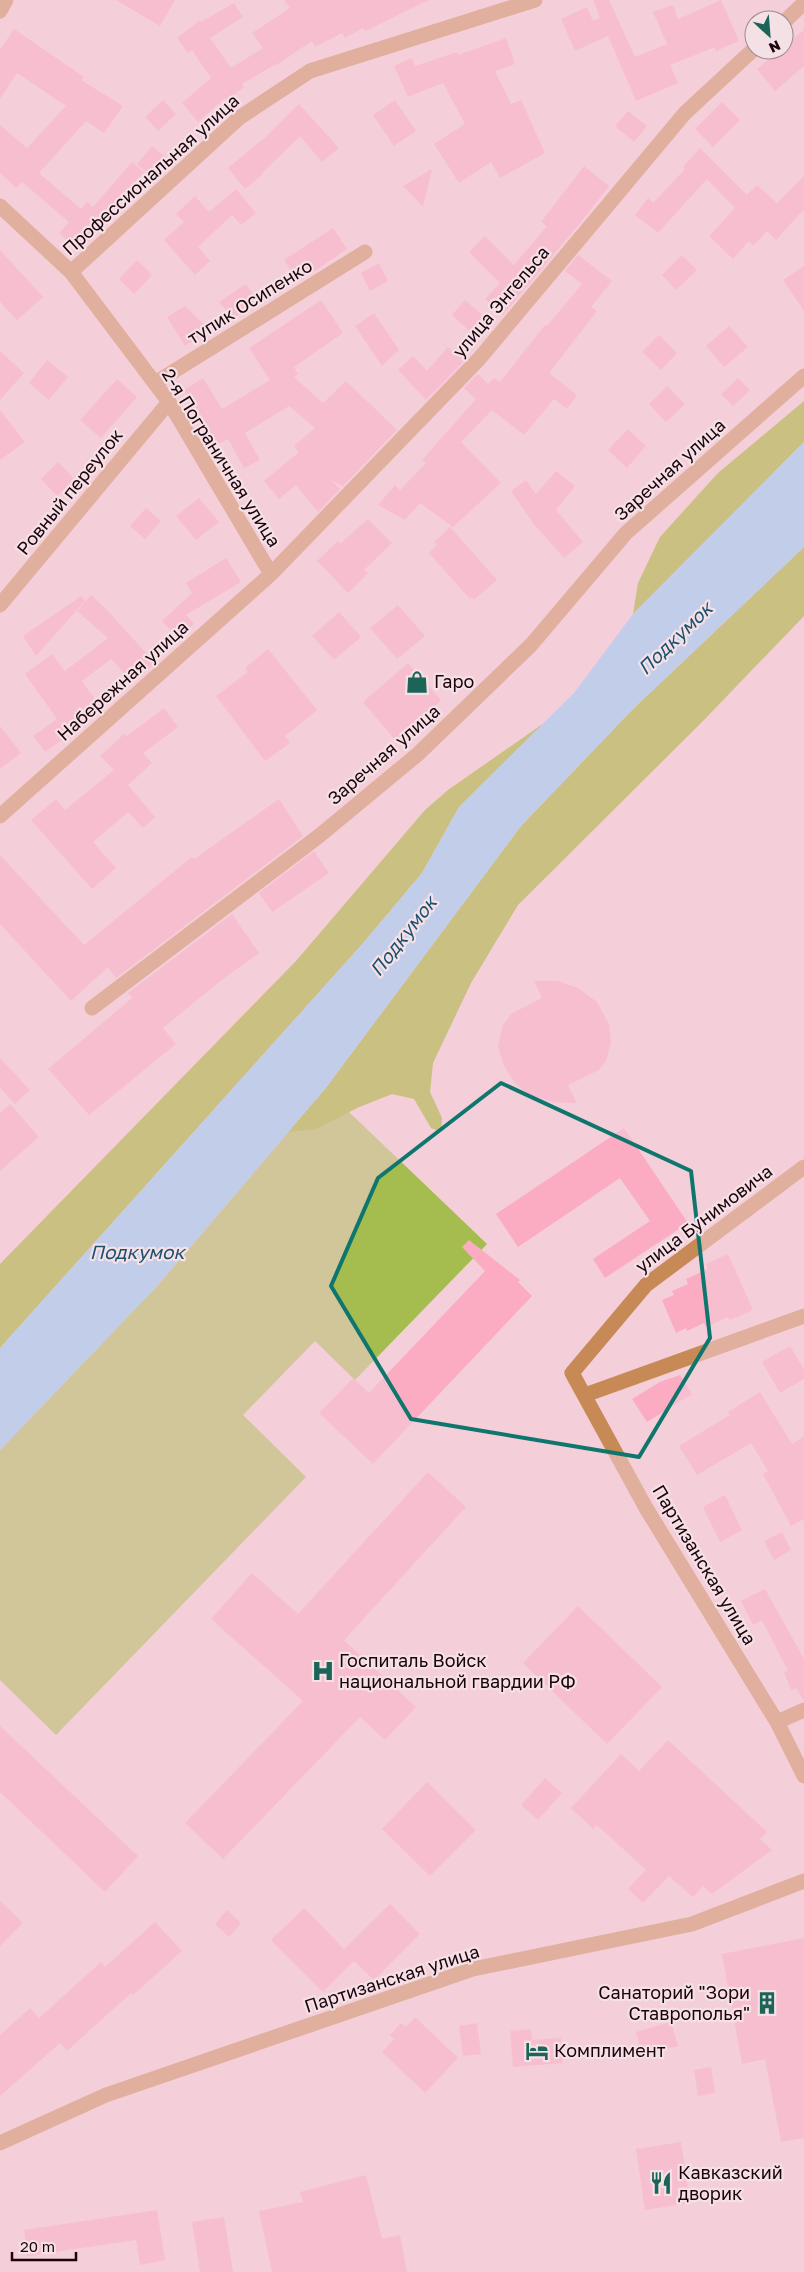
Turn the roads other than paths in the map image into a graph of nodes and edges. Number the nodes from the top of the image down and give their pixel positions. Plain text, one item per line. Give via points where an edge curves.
1 (6, 0) edge
2 (535, 0) edge
3 (804, 3) edge
4 (0, 11) edge
5 (794, 12) edge
6 (744, 59) edge
7 (0, 206) edge
8 (365, 252) dead end
9 (71, 272) junction
10 (804, 376) edge
11 (155, 383) junction
12 (169, 402) junction
13 (270, 574) junction
14 (0, 606) edge
15 (0, 816) edge
16 (92, 1008) dead end
17 (804, 1167) edge
18 (804, 1316) edge
19 (572, 1373) joint
20 (585, 1395) junction
21 (804, 1710) edge
22 (777, 1722) junction
23 (804, 1776) edge
24 (804, 1881) edge
25 (0, 2143) edge

1 - 4 street
2 - 9 street, Профессиональная улица via 310,71 239,118
3 - 5 street
6 - 13 street, улица Энгельса via 685,113 479,359
7 - 9 street, 2-я Пограничная улица
8 - 11 street, тупик Осипенко
9 - 11 street, 2-я Пограничная улица
10 - 16 street, Заречная улица via 626,534 531,645 418,754 319,836
11 - 12 street, 2-я Пограничная улица
12 - 13 street, 2-я Пограничная улица
12 - 14 street, Ровный переулок
13 - 15 street, Набережная улица
17 - 19 street, улица Бунимовича via 646,1285
18 - 20 street
19 - 20 street, Партизанская улица
20 - 22 street, Партизанская улица via 646,1508
21 - 22 street
22 - 23 street, Партизанская улица
24 - 25 street, Партизанская улица via 692,1924 472,1969 106,2095

